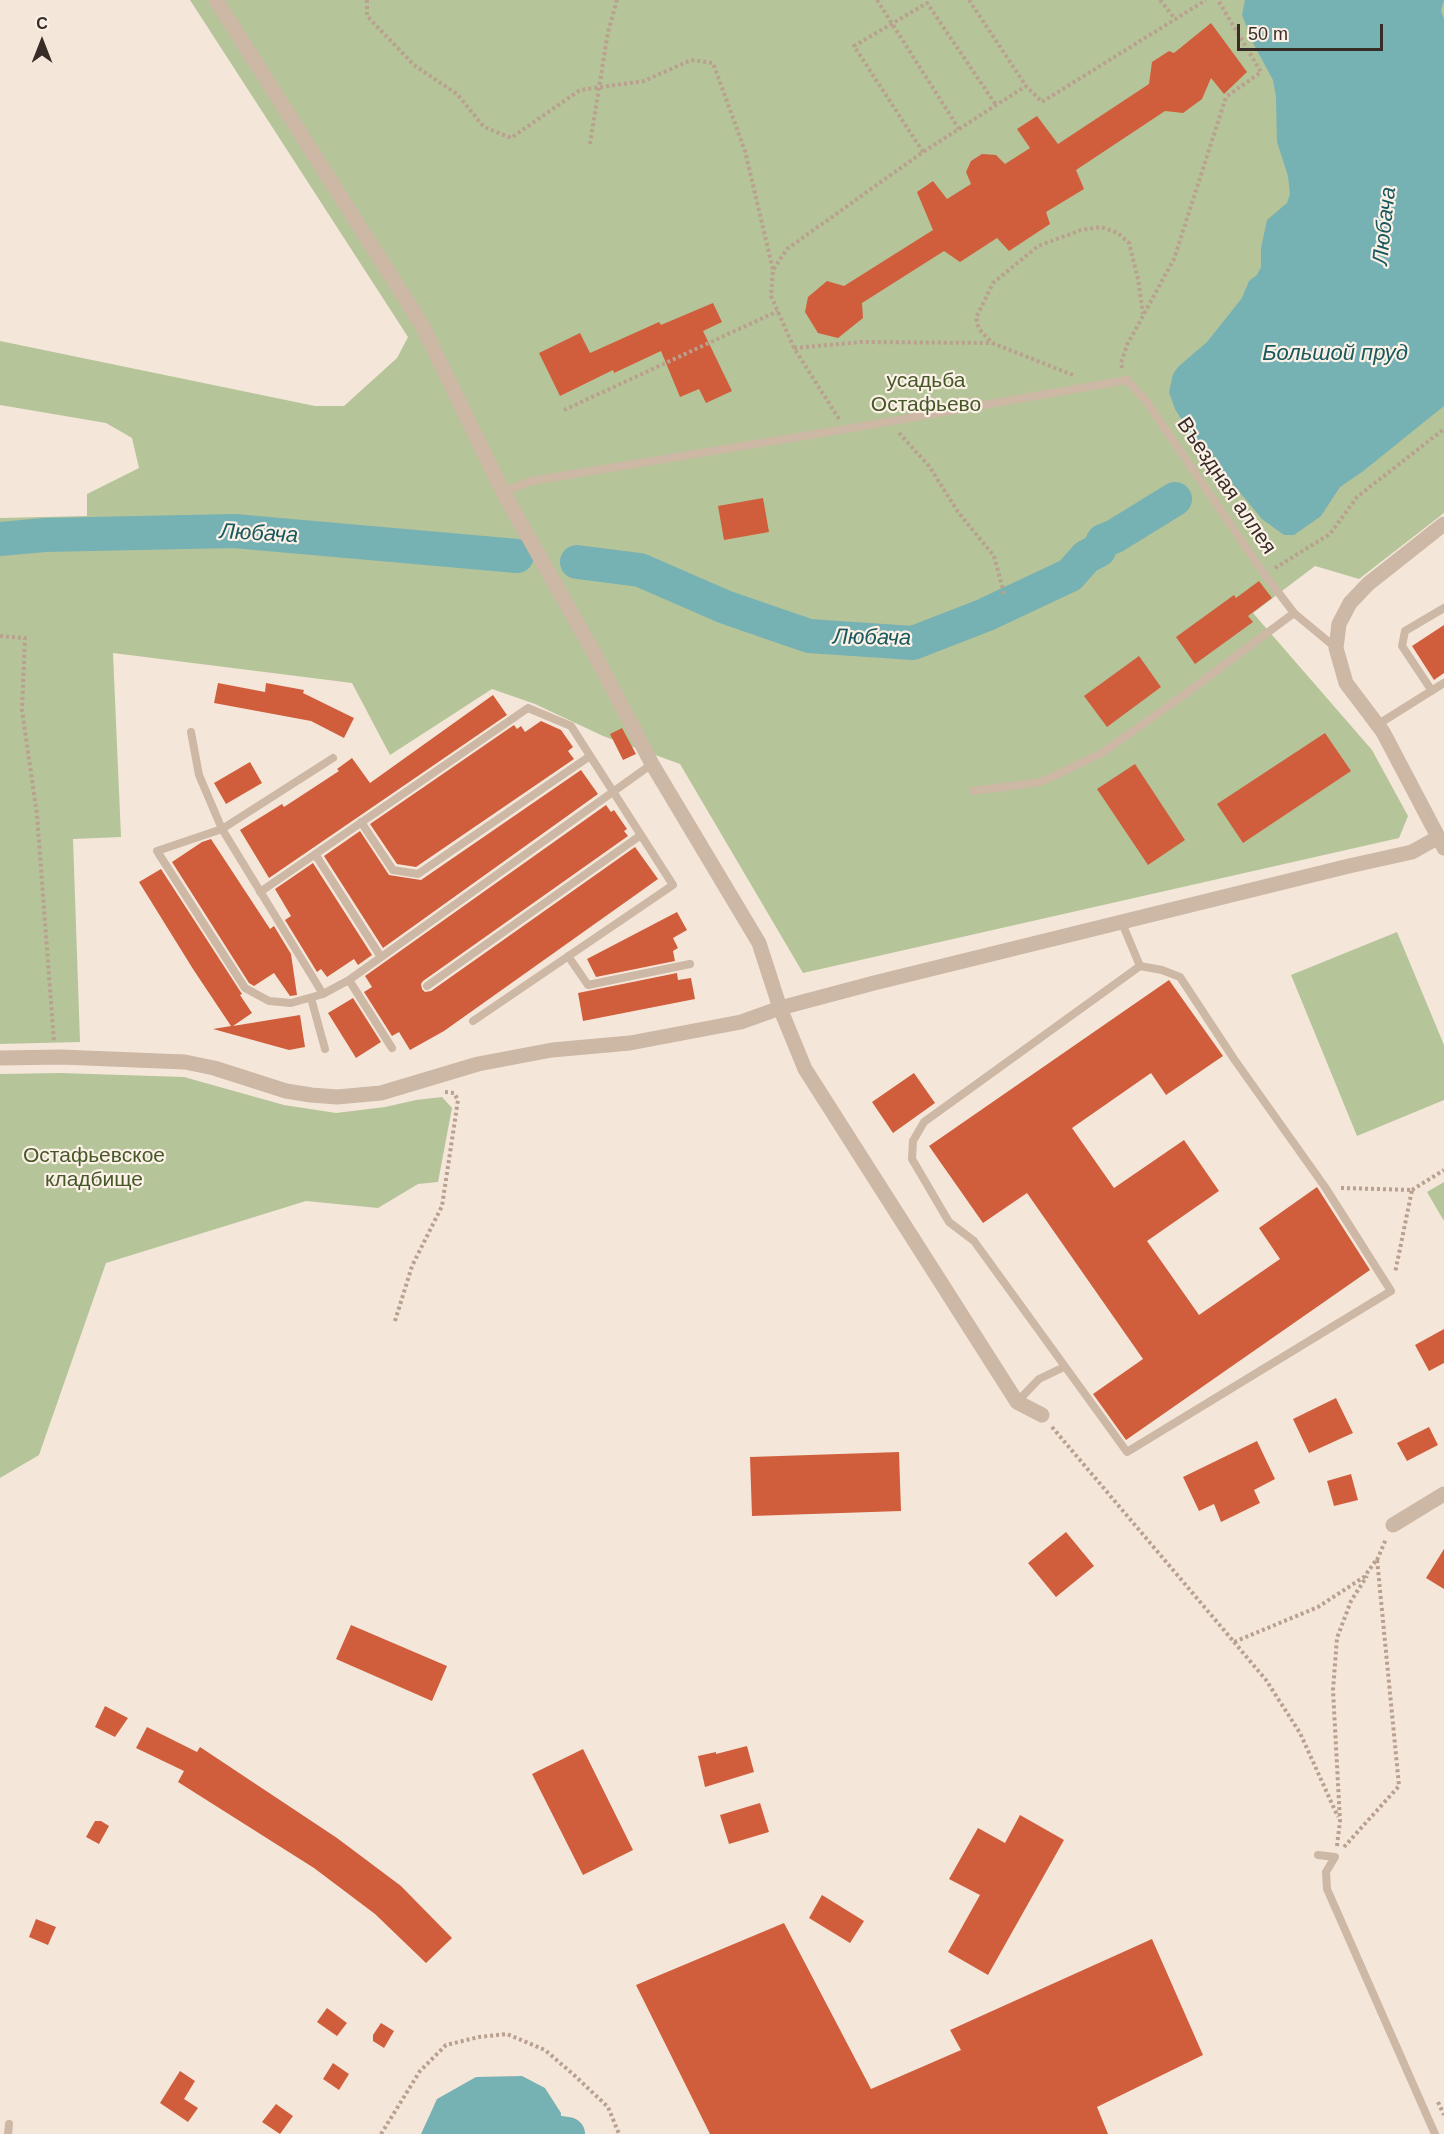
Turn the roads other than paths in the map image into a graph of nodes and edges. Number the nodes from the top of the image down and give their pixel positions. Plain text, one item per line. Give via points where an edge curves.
1 (216, 0) edge
2 (503, 492) junction
3 (1444, 524) edge
4 (1444, 608) edge
5 (1293, 613) junction
6 (1336, 648) junction
7 (1444, 683) edge
8 (1432, 691) junction
9 (1377, 725) junction
10 (191, 732) dead end
11 (590, 756) junction
12 (333, 758) dead end
13 (652, 765) junction
14 (973, 791) dead end
15 (613, 792) junction
16 (362, 822) junction
17 (222, 829) junction
18 (641, 835) junction
19 (1442, 845) edge
20 (315, 854) junction
21 (260, 892) junction
22 (1122, 923) junction
23 (568, 956) junction
24 (381, 957) junction
25 (690, 964) dead end
26 (1140, 966) junction
27 (349, 980) junction
28 (427, 986) dead end
29 (323, 994) junction
30 (310, 998) junction
31 (780, 1008) junction
32 (473, 1022) dead end
33 (392, 1048) dead end
34 (326, 1049) dead end
35 (0, 1058) edge
36 (1064, 1367) junction
37 (1017, 1402) junction
38 (1042, 1415) road end
39 (1444, 1494) edge
40 (1393, 1525) road end
41 (1318, 1855) dead end
42 (9, 2124) dead end
43 (1430, 2124) junction
44 (8, 2134) edge
45 (1427, 2134) edge
46 (1435, 2134) edge

1 - 2 street via 422,325
2 - 5 lane, Въездная аллея via 531,482 1127,380 1146,401
2 - 13 street
3 - 6 street via 1350,603 1339,624
4 - 8 lane via 1406,631 1402,646
5 - 6 lane, Въездная аллея
5 - 14 lane via 1102,753 1041,782
6 - 9 street via 1346,682
7 - 8 lane
8 - 9 lane
9 - 19 street
10 - 17 lane via 199,775
11 - 15 lane
11 - 16 lane via 571,726 528,708
11 - 16 lane via 418,874 393,870
12 - 17 lane
13 - 15 lane
13 - 31 street via 759,943
15 - 18 lane
15 - 24 lane
16 - 20 lane
17 - 21 lane
17 - 30 lane via 157,851 245,988 269,1001 291,1003
18 - 23 lane via 673,885
18 - 28 lane
19 - 22 street
20 - 21 lane
20 - 24 lane
21 - 29 lane
22 - 26 lane
22 - 31 street
23 - 25 lane via 588,985
23 - 32 lane
24 - 27 lane
26 - 36 lane via 924,1122 913,1140 912,1159 949,1222 974,1241
26 - 36 lane via 1180,976 1391,1291 1127,1452
27 - 29 lane
27 - 33 lane
29 - 30 lane
30 - 34 lane
31 - 35 street via 741,1022 630,1043 552,1050 478,1064 381,1093 358,1096 286,1091 185,1062
31 - 37 street via 805,1069
36 - 37 lane via 1039,1379
37 - 38 street
39 - 40 street
41 - 43 lane via 1335,1857 1326,1872 1327,1889
42 - 44 lane
43 - 45 lane
43 - 46 lane

